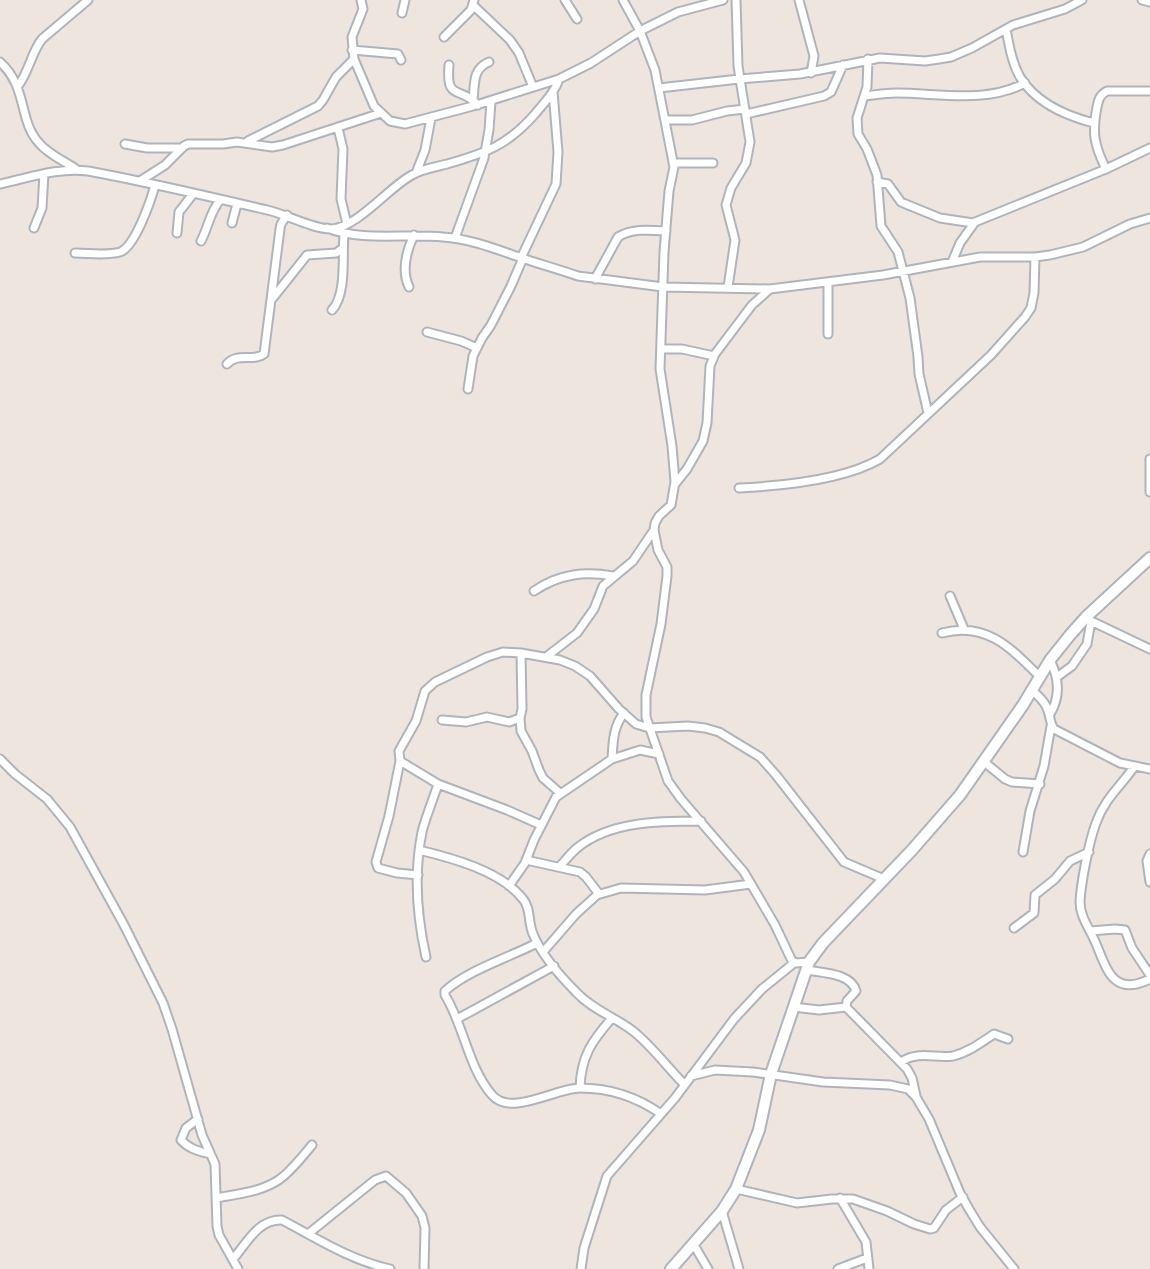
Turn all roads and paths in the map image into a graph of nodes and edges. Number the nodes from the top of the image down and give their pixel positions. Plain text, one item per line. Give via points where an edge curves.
1 (88, 0) edge
2 (405, 0) edge
3 (565, 0) edge
4 (623, 0) edge
5 (723, 0) edge
6 (736, 0) edge
7 (799, 0) edge
8 (1082, 0) edge
9 (1142, 0) edge
10 (363, 2) edge
11 (1150, 2) edge
12 (473, 3) edge
13 (402, 13) dead end
14 (577, 19) dead end
15 (1006, 29) junction
16 (640, 31) junction
17 (444, 37) dead end
18 (353, 55) junction
19 (868, 59) junction
20 (401, 60) dead end
21 (0, 62) edge
22 (489, 62) dead end
23 (29, 64) junction
24 (449, 65) dead end
25 (843, 65) junction
26 (811, 73) junction
27 (13, 75) junction
28 (559, 79) junction
29 (739, 79) junction
30 (1025, 83) junction
31 (18, 86) junction
32 (533, 87) junction
33 (659, 88) junction
34 (1150, 91) edge
35 (553, 92) junction
36 (865, 96) junction
37 (491, 101) junction
38 (476, 102) junction
39 (745, 112) junction
40 (381, 113) junction
41 (431, 118) junction
42 (665, 120) junction
43 (1094, 123) junction
44 (338, 128) junction
45 (247, 142) junction
46 (125, 144) dead end
47 (182, 148) junction
48 (1150, 148) edge
49 (485, 151) junction
50 (673, 163) junction
51 (713, 163) dead end
52 (76, 169) junction
53 (1106, 169) junction
54 (416, 173) junction
55 (44, 174) junction
56 (140, 181) junction
57 (877, 182) junction
58 (0, 184) edge
59 (155, 185) junction
60 (193, 194) junction
61 (220, 200) junction
62 (237, 204) junction
63 (287, 215) junction
64 (1150, 218) edge
65 (232, 223) dead end
66 (973, 223) junction
67 (347, 224) junction
68 (34, 228) dead end
69 (327, 228) junction
70 (666, 231) junction
71 (177, 233) dead end
72 (344, 234) junction
73 (414, 235) junction
74 (455, 238) junction
75 (201, 241) dead end
76 (343, 248) junction
77 (75, 253) dead end
78 (1035, 257) junction
79 (522, 258) junction
80 (952, 262) junction
81 (903, 271) junction
82 (595, 279) junction
83 (828, 282) junction
84 (409, 287) dead end
85 (663, 287) junction
86 (728, 287) junction
87 (770, 289) junction
88 (271, 301) junction
89 (332, 310) dead end
90 (427, 332) dead end
91 (828, 334) dead end
92 (477, 348) junction
93 (661, 349) junction
94 (714, 356) junction
95 (227, 364) dead end
96 (468, 389) dead end
97 (928, 413) junction
98 (1150, 459) edge
99 (675, 485) junction
100 (739, 488) dead end
101 (1150, 492) edge
102 (654, 530) junction
103 (1150, 558) edge
104 (613, 576) junction
105 (534, 591) dead end
106 (950, 596) dead end
107 (1089, 619) junction
108 (964, 629) junction
109 (942, 633) dead end
110 (1150, 649) edge
111 (521, 653) junction
112 (545, 657) junction
113 (1050, 660) junction
114 (1040, 677) junction
115 (1057, 677) junction
116 (1032, 690) junction
117 (624, 713) junction
118 (1050, 714) junction
119 (520, 718) junction
120 (442, 720) dead end
121 (1051, 726) junction
122 (649, 728) junction
123 (659, 754) junction
124 (0, 759) edge
125 (612, 759) junction
126 (400, 761) junction
127 (983, 761) junction
128 (1134, 767) junction
129 (1150, 769) edge
130 (438, 784) junction
131 (1040, 784) junction
132 (560, 793) junction
133 (701, 821) junction
134 (541, 825) junction
135 (419, 850) junction
136 (1023, 852) dead end
137 (1089, 852) junction
138 (1150, 854) edge
139 (526, 860) junction
140 (559, 867) junction
141 (418, 875) junction
142 (884, 879) junction
143 (1150, 882) edge
144 (751, 884) junction
145 (509, 886) junction
146 (599, 894) junction
147 (1014, 928) dead end
148 (1090, 931) junction
149 (537, 943) junction
150 (543, 952) junction
151 (426, 957) dead end
152 (794, 963) junction
153 (554, 966) junction
154 (808, 966) junction
155 (1150, 977) edge
156 (793, 1007) junction
157 (846, 1007) junction
158 (612, 1018) junction
159 (457, 1019) junction
160 (1008, 1039) dead end
161 (901, 1062) junction
162 (771, 1074) junction
163 (691, 1076) junction
164 (684, 1084) junction
165 (580, 1088) junction
166 (916, 1097) junction
167 (661, 1114) junction
168 (198, 1119) junction
169 (312, 1145) dead end
170 (210, 1154) junction
171 (736, 1189) junction
172 (963, 1197) junction
173 (216, 1198) junction
174 (840, 1198) junction
175 (722, 1211) junction
176 (308, 1234) junction
177 (694, 1245) junction
178 (867, 1258) junction
179 (233, 1259) junction
180 (705, 1268) edge
181 (238, 1269) edge
182 (390, 1269) edge
183 (424, 1269) edge
184 (581, 1269) edge
185 (671, 1269) edge
186 (739, 1269) edge
187 (838, 1269) edge
188 (869, 1269) edge
189 (1014, 1269) edge

1 - 23 street via 42,39
2 - 13 street
3 - 14 street
4 - 16 street
5 - 16 street via 678,12
6 - 29 street
7 - 26 street via 814,56
8 - 15 street
9 - 11 street
10 - 18 street via 352,37
12 - 17 street
12 - 32 street via 510,40
15 - 19 street via 951,57
15 - 30 street
16 - 28 street
16 - 33 street
18 - 20 street via 398,54
18 - 40 street
18 - 45 street via 318,106
19 - 25 street
19 - 36 street
21 - 27 street
22 - 38 street via 476,73
23 - 27 street
23 - 31 street
24 - 38 street via 450,88
25 - 26 street
25 - 39 street via 824,96
26 - 29 street
27 - 31 street
28 - 32 street
28 - 35 street
29 - 33 street
29 - 39 street
30 - 36 street via 981,95
30 - 43 street via 1051,106
31 - 52 street via 38,142
32 - 37 street
33 - 42 street
34 - 43 street via 1107,91
35 - 49 street via 524,127
35 - 79 street via 556,184
36 - 57 street via 858,134
37 - 38 street
37 - 49 street
38 - 41 street
39 - 42 street
39 - 86 street via 749,152 726,205 735,240
40 - 41 street via 405,124
40 - 44 street
41 - 54 street
42 - 50 street
43 - 53 street
44 - 45 street via 272,147
44 - 67 street
45 - 47 street
46 - 47 street
47 - 56 street
48 - 53 street
49 - 54 street
49 - 74 street
50 - 51 street
50 - 70 street
52 - 55 street
52 - 56 street
53 - 66 street
54 - 67 street
55 - 58 street
55 - 68 street via 42,208
56 - 59 street
57 - 66 street via 888,184 908,205
57 - 81 street via 881,226
59 - 60 street
59 - 77 street via 123,251
60 - 61 street
60 - 71 street via 179,212
61 - 62 street
61 - 75 street
62 - 63 street
62 - 65 street
63 - 69 street
63 - 88 street via 280,229
64 - 78 street via 1083,247
66 - 80 street
67 - 69 street
69 - 72 street
70 - 82 street via 639,230 618,237
70 - 85 street
72 - 73 street
72 - 76 street
73 - 74 street
73 - 84 street via 405,265
74 - 79 street
76 - 88 street via 307,255
76 - 89 street via 341,293
78 - 80 street
78 - 97 street via 1034,293 1025,317
79 - 82 street
79 - 92 street
80 - 81 street
81 - 83 street
81 - 97 street
82 - 85 street
83 - 87 street
83 - 91 street
85 - 86 street
85 - 93 street
86 - 87 street
87 - 94 street
88 - 95 street via 263,357 234,358
90 - 92 street
92 - 96 street
93 - 94 street
93 - 99 street
94 - 99 street via 703,441
97 - 100 street via 874,463 807,481
98 - 101 street
99 - 102 street via 671,505
102 - 104 street via 633,561
102 - 122 street via 667,576 646,695
103 - 107 street
104 - 105 street via 582,572
104 - 112 street via 581,629
106 - 108 street
107 - 110 street
107 - 113 street
107 - 115 street via 1087,644
108 - 109 street
108 - 114 street via 1004,645
111 - 112 street
111 - 119 street
111 - 126 street via 487,657 427,688 399,751
112 - 117 street via 590,676
113 - 114 street
113 - 115 street
114 - 116 street
115 - 118 street via 1058,694
116 - 118 street
116 - 127 street
117 - 122 street
117 - 125 street
118 - 121 street
119 - 120 street
119 - 132 street via 543,778
121 - 128 street
121 - 131 street
122 - 123 street
122 - 142 street via 705,728 760,757 844,862
123 - 125 street via 640,750
123 - 133 street via 668,781
124 - 168 street via 47,799 70,827 124,925 163,1003
125 - 132 street
126 - 130 street
126 - 141 street via 376,862 387,871
127 - 131 street via 1012,782
127 - 142 street via 960,795
128 - 129 street
128 - 137 street via 1106,800
130 - 134 street
130 - 135 street
131 - 136 street
132 - 134 street
133 - 140 street via 609,831 585,843
133 - 144 street
134 - 139 street
135 - 141 street
135 - 145 street
137 - 147 street via 1070,861 1035,895 1034,913
137 - 148 street via 1080,906
138 - 143 street
139 - 140 street
139 - 145 street
140 - 146 street via 580,872
141 - 151 street
142 - 154 street
144 - 146 street via 705,890 621,888
144 - 152 street
145 - 149 street via 525,901
146 - 150 street
148 - 155 street via 1125,930
148 - 155 street via 1103,964 1118,982 1133,986
149 - 150 street
149 - 159 street via 448,987 445,995
150 - 153 street
152 - 154 street
152 - 163 street via 747,1004
153 - 158 street via 579,996
153 - 159 street
154 - 156 street
154 - 157 street via 853,982 856,991
156 - 157 street
156 - 162 street
157 - 161 street
158 - 164 street via 636,1033
158 - 165 street via 589,1046
159 - 165 street via 480,1076 503,1103
160 - 161 street via 994,1034 955,1055 919,1055
161 - 166 street
162 - 163 street via 715,1070
162 - 166 street via 903,1087
162 - 171 street via 759,1130
163 - 164 street
164 - 167 street
165 - 167 street via 629,1096
166 - 172 street
167 - 184 street via 607,1176
168 - 170 street
168 - 170 street via 181,1140
169 - 173 street via 273,1183
170 - 173 street
171 - 174 street via 797,1203
171 - 175 street
172 - 174 street via 930,1229 865,1202
172 - 189 street
173 - 179 street via 219,1235
174 - 178 street via 866,1242
175 - 177 street
175 - 186 street
176 - 179 street via 282,1220 269,1221
176 - 182 street via 362,1262
176 - 183 street via 386,1176 422,1216
177 - 180 street
177 - 185 street
178 - 187 street
178 - 188 street
179 - 181 street

